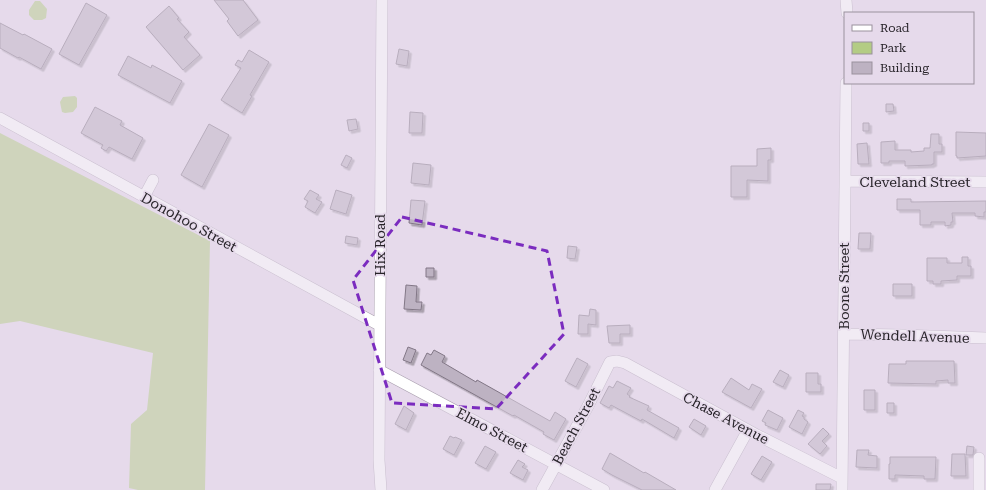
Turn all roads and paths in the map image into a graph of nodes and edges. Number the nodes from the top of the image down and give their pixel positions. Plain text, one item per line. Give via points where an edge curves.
1 (382, 0) edge
2 (846, 0) edge
3 (847, 12) edge
4 (846, 84) edge
5 (0, 118) edge
6 (153, 180) dead end
7 (845, 181) junction
8 (986, 182) edge
9 (144, 197) junction
10 (379, 325) junction
11 (844, 334) junction
12 (986, 338) edge
13 (610, 362) joint
14 (379, 370) junction
15 (748, 430) junction
16 (979, 458) dead end
17 (556, 464) junction
18 (842, 478) junction
19 (381, 490) edge
20 (542, 490) edge
21 (604, 490) edge
22 (715, 490) edge
23 (842, 490) edge
24 (979, 490) edge

1 - 10 street, Hix Road
2 - 3 street
4 - 7 street, Boone Street
5 - 9 street, Donohoo Street
6 - 9 street
7 - 8 street, Cleveland Street
7 - 11 street, Boone Street
9 - 10 street, Donohoo Street
10 - 14 street, Hix Road
11 - 12 street, Wendell Avenue
11 - 18 street, Boone Street
13 - 15 street, Chase Avenue via 625,363
13 - 17 street, Beach Street
14 - 17 street, Elmo Street
14 - 19 street, Hix Road
15 - 18 street, Chase Avenue
15 - 22 street
16 - 24 street
17 - 20 street, Beach Street
17 - 21 street, Elmo Street
18 - 23 street, Boone Street

